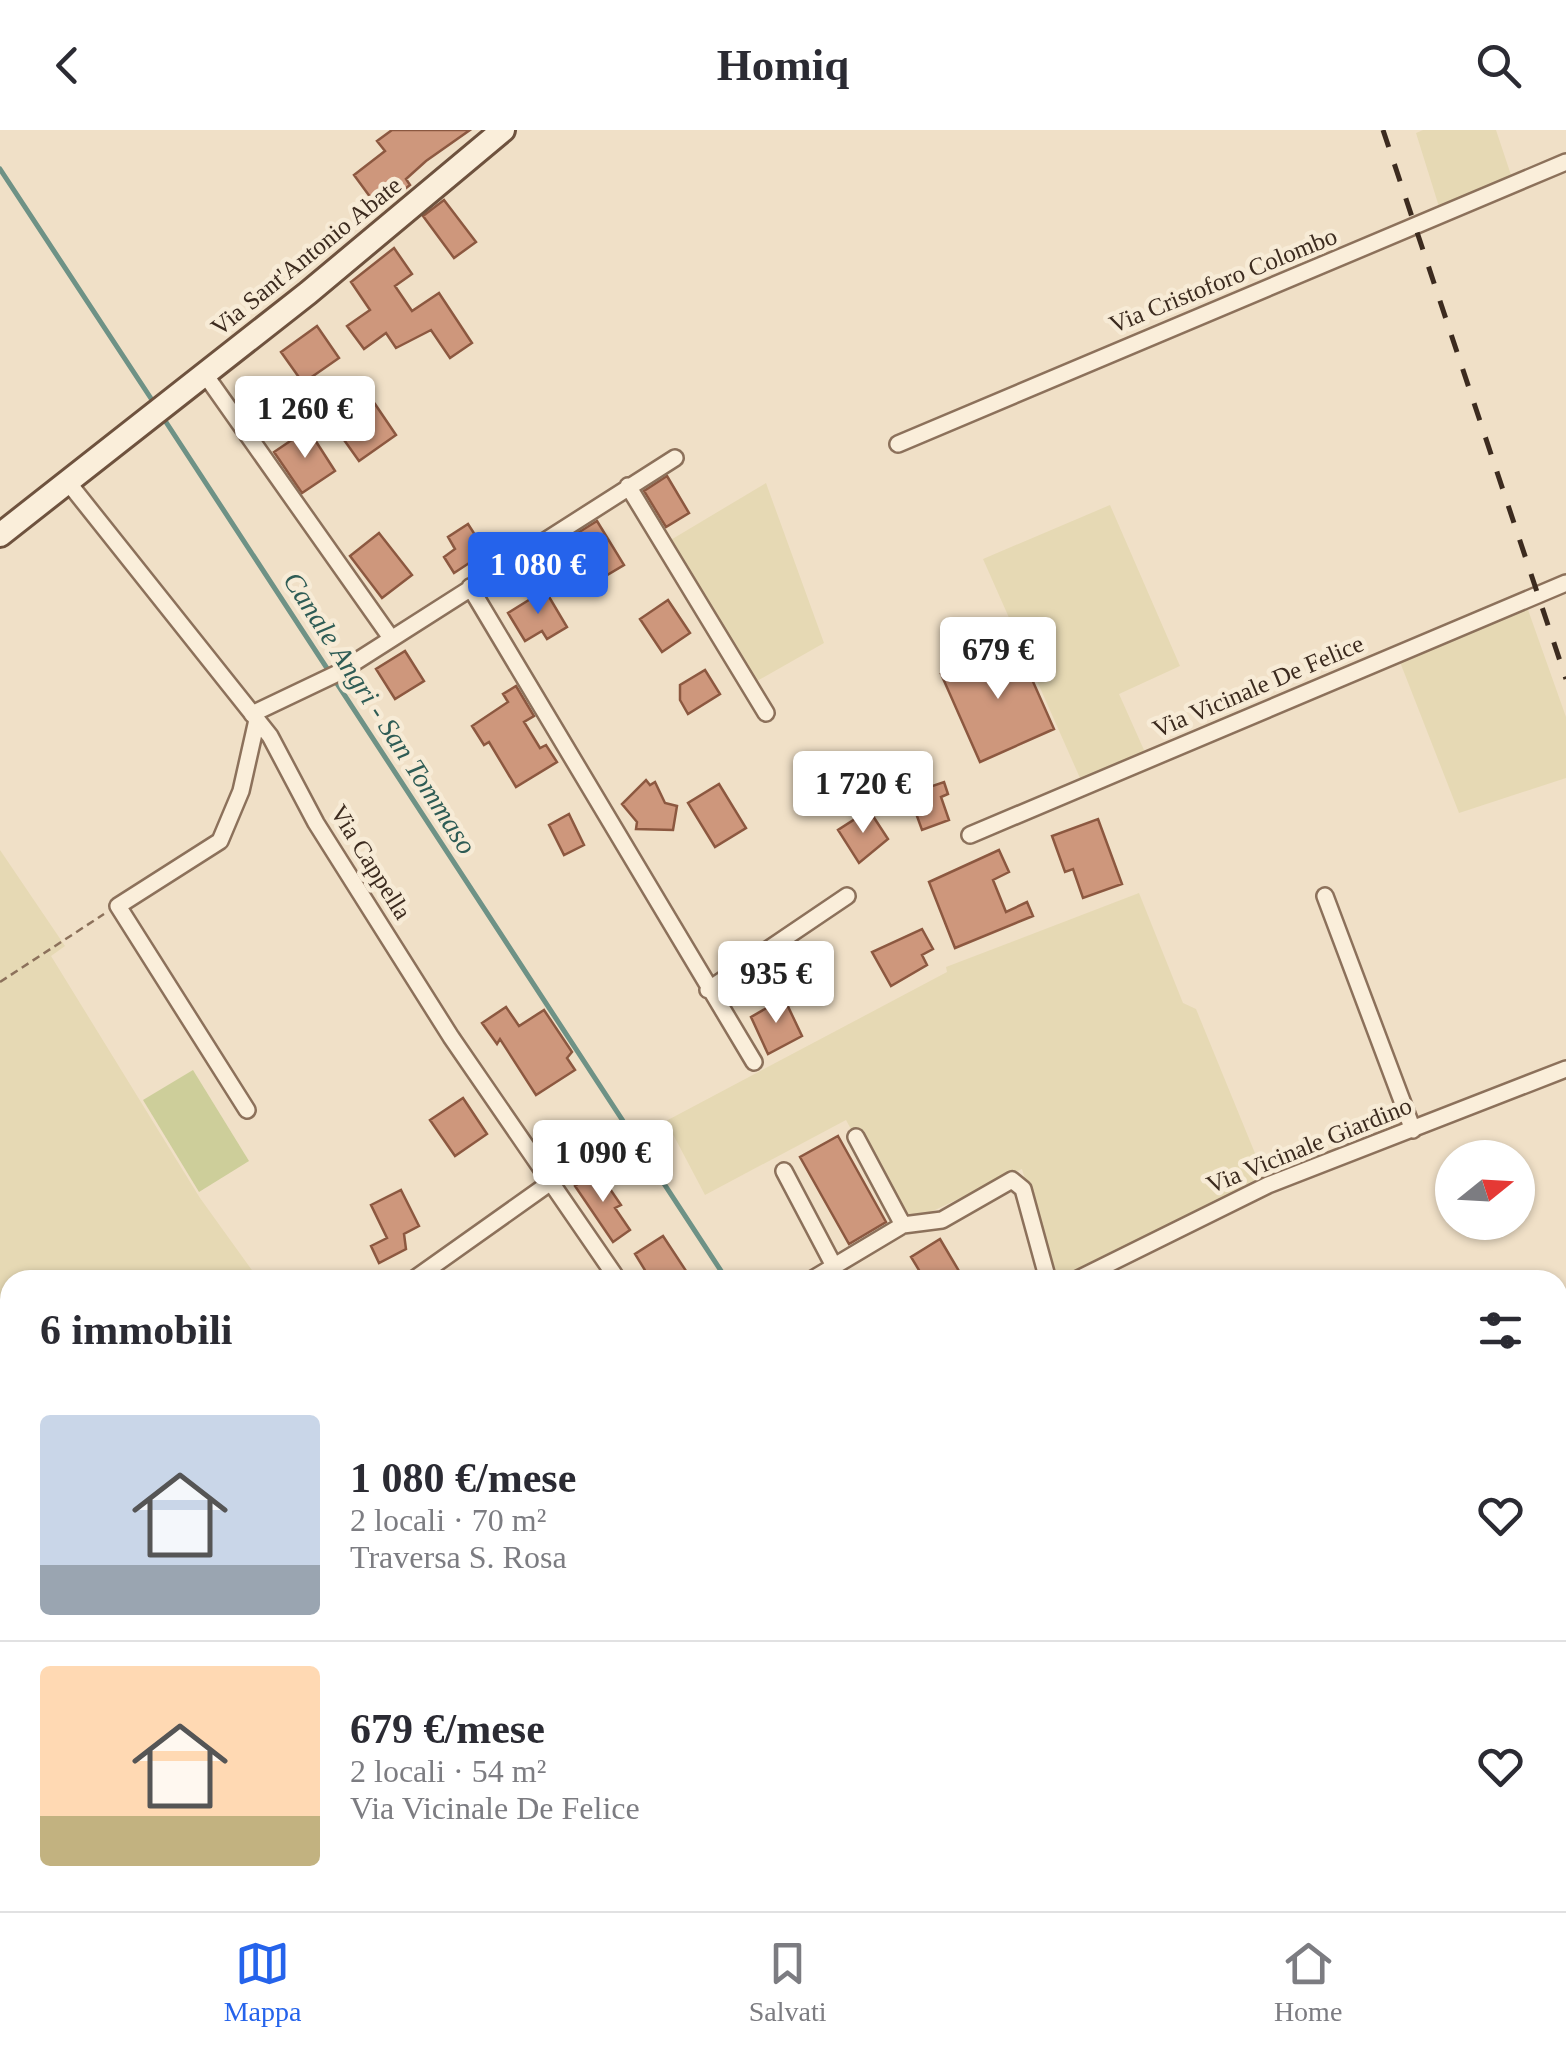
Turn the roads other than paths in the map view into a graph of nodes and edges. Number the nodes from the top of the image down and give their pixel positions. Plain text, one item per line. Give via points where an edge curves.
1 (503, 130) edge
2 (1566, 162) edge
3 (204, 373) junction
4 (898, 444) dead end
5 (675, 458) dead end
6 (67, 481) junction
7 (628, 486) junction
8 (0, 535) edge
9 (1566, 584) edge
10 (470, 588) junction
11 (391, 638) junction
12 (766, 713) dead end
13 (255, 717) junction
14 (970, 835) dead end
15 (847, 896) dead end
16 (1325, 896) dead end
17 (708, 990) junction
18 (754, 1062) dead end
19 (1566, 1069) edge
20 (247, 1110) dead end
21 (1413, 1130) junction
22 (856, 1137) dead end
23 (784, 1171) dead end
24 (551, 1182) junction
25 (902, 1225) junction
26 (834, 1266) junction
27 (428, 1270) edge
28 (611, 1270) edge
29 (827, 1270) edge
30 (1045, 1270) edge
31 (1096, 1270) edge

1 - 3 street, Via Sant'Antonio Abate
2 - 4 street, Via Cristoforo Colombo
3 - 6 street, Via Sant'Antonio Abate
3 - 11 street
5 - 7 street
6 - 8 street, Via Sant'Antonio Abate
6 - 13 street, Via Cappella
7 - 10 street
7 - 12 street
9 - 14 street, Via Vicinale De Felice
10 - 11 street
10 - 17 street
11 - 13 street
13 - 20 street via 241,791 220,842 118,906
13 - 24 street, Via Cappella via 451,1037
15 - 17 street
16 - 21 street
17 - 18 street
19 - 21 street, Via Vicinale Giardino
21 - 31 street, Via Vicinale Giardino via 1268,1185
22 - 25 street
23 - 26 street
24 - 27 street
24 - 28 street, Via Cappella
25 - 26 street
25 - 30 street via 942,1220 1012,1180
26 - 29 street

